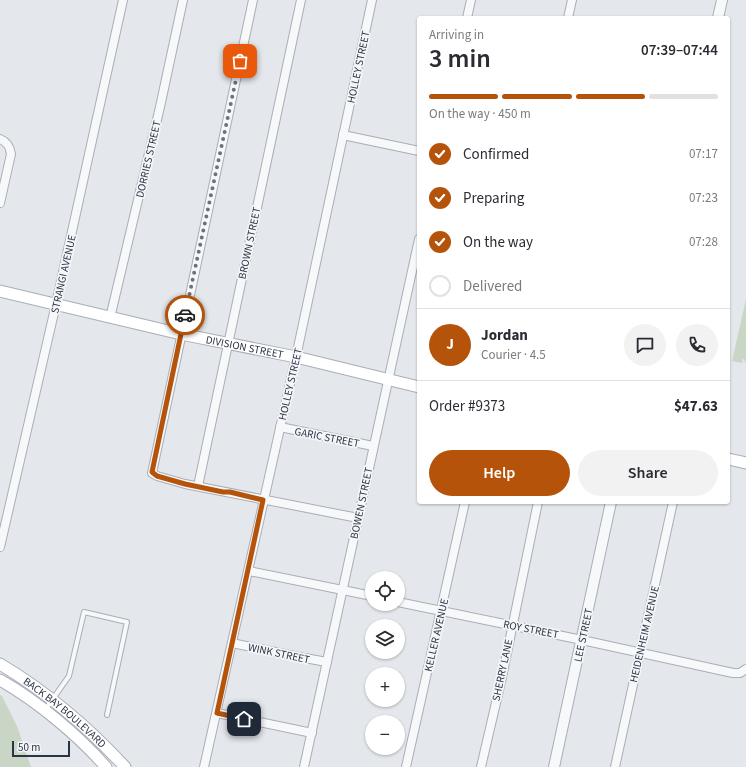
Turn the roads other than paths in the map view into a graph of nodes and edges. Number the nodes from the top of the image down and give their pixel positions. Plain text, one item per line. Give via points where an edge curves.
1 (123, 0) edge
2 (183, 0) edge
3 (253, 0) edge
4 (301, 0) edge
5 (372, 0) edge
6 (471, 0) edge
7 (572, 0) edge
8 (722, 0) edge
9 (467, 16) edge
10 (568, 16) edge
11 (718, 16) edge
12 (343, 135) junction
13 (0, 139) edge
14 (417, 151) edge
15 (0, 202) edge
16 (417, 248) edge
17 (0, 291) edge
18 (56, 304) junction
19 (110, 318) junction
20 (181, 334) junction
21 (228, 343) junction
22 (296, 356) junction
23 (388, 380) junction
24 (417, 387) edge
25 (280, 427) junction
26 (374, 446) junction
27 (730, 459) edge
28 (746, 463) edge
29 (198, 486) junction
30 (263, 500) junction
31 (464, 504) edge
32 (538, 504) edge
33 (611, 504) edge
34 (674, 504) edge
35 (358, 518) junction
36 (0, 547) edge
37 (249, 571) junction
38 (343, 590) junction
39 (365, 595) edge
40 (405, 603) edge
41 (441, 611) junction
42 (511, 625) junction
43 (582, 640) junction
44 (232, 643) junction
45 (640, 652) junction
46 (327, 662) junction
47 (0, 664) edge
48 (746, 669) edge
49 (0, 680) edge
50 (52, 700) junction
51 (44, 710) junction
52 (217, 713) junction
53 (107, 715) dead end
54 (312, 733) junction
55 (106, 767) edge
56 (125, 767) edge
57 (204, 767) edge
58 (304, 767) edge
59 (406, 767) edge
60 (481, 767) edge
61 (554, 767) edge
62 (615, 767) edge

1 - 18 street, STRANGI AVENUE
2 - 19 street, DORRIES STREET
3 - 20 street
4 - 21 street, BROWN STREET
5 - 12 street, HOLLEY STREET
6 - 9 street
7 - 10 street
8 - 11 street
12 - 14 street
12 - 22 street, HOLLEY STREET
13 - 15 street via 10,147 11,154
16 - 23 street, BOWEN STREET
17 - 18 main road, DIVISION STREET
18 - 19 main road, DIVISION STREET
18 - 36 street, STRANGI AVENUE
19 - 20 main road, DIVISION STREET
20 - 21 main road, DIVISION STREET
20 - 29 street via 152,469 153,474
21 - 22 main road, DIVISION STREET
21 - 29 street, BROWN STREET
22 - 23 main road, DIVISION STREET
22 - 25 street, HOLLEY STREET
23 - 24 main road, DIVISION STREET
23 - 26 street, BOWEN STREET
25 - 26 street, GARIC STREET
25 - 30 street, HOLLEY STREET
26 - 35 street, BOWEN STREET
27 - 28 main road
29 - 30 street
30 - 35 street
30 - 37 street, HOLLEY STREET
31 - 41 street, KELLER AVENUE
32 - 42 street, SHERRY LANE
33 - 43 street, LEE STREET
34 - 45 street, HEIDENHEIM AVENUE
35 - 38 street, BOWEN STREET
37 - 38 street
37 - 44 street, HOLLEY STREET
38 - 39 street
38 - 46 street, BOWEN STREET
40 - 41 street, ROY STREET
41 - 42 street, ROY STREET
41 - 59 street, KELLER AVENUE
42 - 43 street, ROY STREET
42 - 60 street, SHERRY LANE
43 - 45 street, ROY STREET
43 - 61 street, LEE STREET
44 - 46 street, WINK STREET
44 - 52 street, HOLLEY STREET
45 - 48 street, ROY STREET via 733,673 740,673
45 - 62 street, HEIDENHEIM AVENUE
46 - 54 street, BOWEN STREET
47 - 50 main road, BACK BAY BOULEVARD
49 - 51 main road, BACK BAY BOULEVARD
50 - 51 lane
50 - 53 lane via 69,676 84,612 127,622
50 - 56 main road, BACK BAY BOULEVARD
51 - 55 main road, BACK BAY BOULEVARD
52 - 54 street
52 - 57 street, HOLLEY STREET
54 - 58 street, BOWEN STREET

